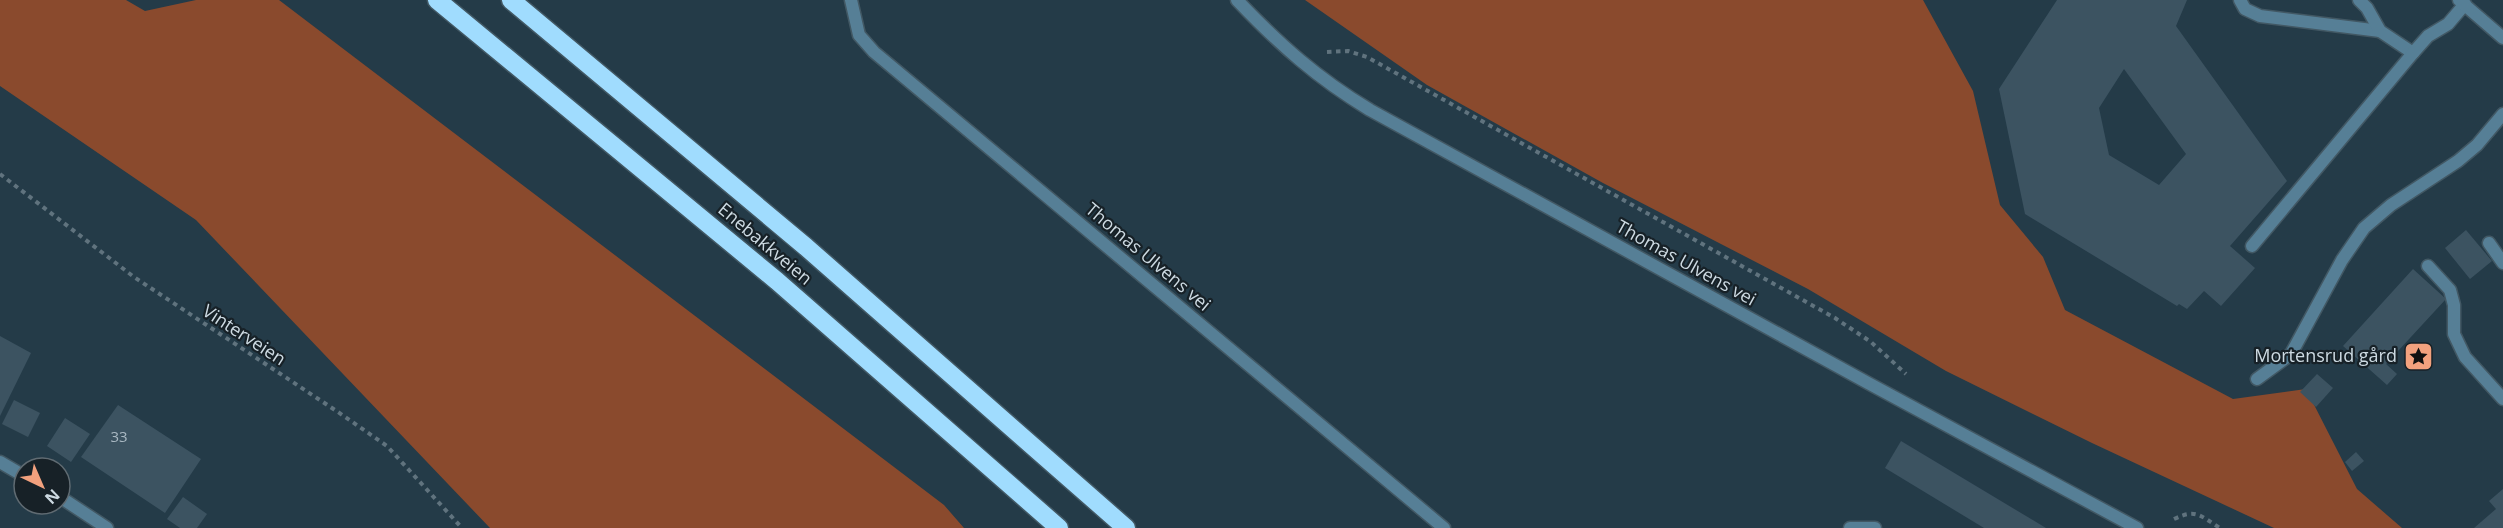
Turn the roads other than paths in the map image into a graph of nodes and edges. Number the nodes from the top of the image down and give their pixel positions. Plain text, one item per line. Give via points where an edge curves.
1 (437, 0) edge
2 (511, 0) edge
3 (851, 0) edge
4 (1237, 0) edge
5 (2240, 0) edge
6 (2359, 0) edge
7 (2462, 2) edge
8 (2380, 31) junction
9 (2503, 38) edge
10 (2413, 53) junction
11 (2503, 114) edge
12 (2489, 243) dead end
13 (2252, 246) dead end
14 (2503, 263) edge
15 (2428, 266) dead end
16 (2257, 378) dead end
17 (2503, 399) edge
18 (72, 504) edge
19 (107, 528) edge
20 (1059, 528) edge
21 (1126, 528) edge
22 (1444, 528) edge
23 (1850, 528) edge
24 (1875, 528) edge
25 (2137, 528) edge

1 - 20 highway, Enebakkveien via 777,281
2 - 21 highway, Enebakkveien via 806,247
3 - 22 street, Thomas Ulvens vei via 859,35 874,52
4 - 25 street, Thomas Ulvens vei via 1303,65 1334,89
5 - 8 street via 2245,9 2260,16
6 - 8 street
7 - 9 street
7 - 10 street via 2448,24 2428,36
8 - 10 street
10 - 13 street
11 - 16 street via 2465,156 2391,205 2364,228 2342,260 2292,354
12 - 14 street
15 - 17 street via 2450,290 2454,334 2465,357
18 - 19 street
23 - 24 street

